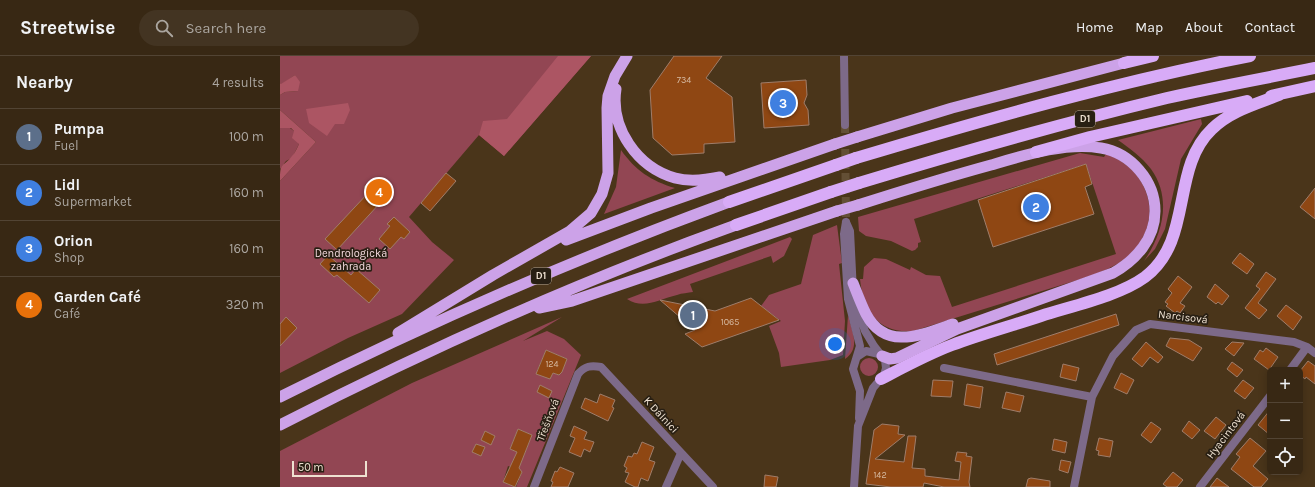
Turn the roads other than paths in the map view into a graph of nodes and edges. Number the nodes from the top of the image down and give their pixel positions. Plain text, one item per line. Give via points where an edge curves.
1 (844, 56) edge
2 (1153, 56) edge
3 (1250, 56) edge
4 (625, 60) edge
5 (1124, 63) joint
6 (1315, 68) edge
7 (1315, 86) edge
8 (1279, 95) junction
9 (845, 125) tunnel mouth
10 (1036, 152) junction
11 (769, 166) junction
12 (730, 202) joint
13 (736, 225) joint
14 (493, 275) junction
15 (853, 283) junction
16 (1012, 308) junction
17 (513, 314) junction
18 (1307, 347) junction
19 (1315, 353) edge
20 (881, 355) junction
21 (857, 356) junction
22 (357, 359) junction
23 (588, 366) joint
24 (1292, 367) edge
25 (944, 368) dead end
26 (856, 377) junction
27 (880, 381) junction
28 (280, 397) edge
29 (1092, 397) junction
30 (1267, 400) edge
31 (280, 425) edge
32 (858, 428) junction
33 (680, 453) junction
34 (534, 487) edge
35 (666, 487) edge
36 (713, 487) edge
37 (854, 487) edge
38 (1074, 487) edge
39 (1200, 487) edge

1 - 9 street
2 - 5 highway
3 - 12 highway, D1, bridge via 1054,101 949,130 856,158
4 - 11 highway via 615,95 618,121 629,145 649,166 675,178 696,180
4 - 14 highway via 615,76 608,96 608,173 596,206 576,227
5 - 11 highway, bridge via 952,108
6 - 13 highway, D1, bridge via 1167,98 956,153
7 - 8 highway
8 - 10 highway
8 - 27 highway via 1233,113 1206,135 1191,164 1171,244 1163,258 1144,277 1114,292 952,345
10 - 16 highway via 1093,147 1109,149 1123,156 1138,168 1149,185 1155,218 1143,247 1122,269 1095,281
10 - 17 highway, bridge via 858,204 572,301
11 - 14 highway via 593,229
12 - 22 highway, D1 via 565,265
13 - 17 highway, D1
14 - 22 highway
15 - 16 highway via 870,320 882,331 897,337 914,336
15 - 20 street via 858,314 865,331
15 - 21 street via 850,231 846,222 844,234 847,289 851,317 860,346
16 - 20 highway via 950,332 897,358 890,359
17 - 31 highway, D1 via 379,375
18 - 19 street
18 - 24 street
18 - 29 street, Narcisová via 1294,342 1150,324 1136,330 1113,356
20 - 21 street via 866,351
20 - 27 street via 886,368
21 - 26 street via 853,365
22 - 28 highway, D1
23 - 33 street, K Dálnici via 600,367
23 - 34 street, Třešňová via 578,374
25 - 29 street
26 - 27 street via 868,384
26 - 32 street via 860,390
27 - 32 street via 868,398
29 - 38 street, Narcisová
30 - 39 street, Hyacintová
32 - 37 street
33 - 35 street
33 - 36 street, K Dálnici

